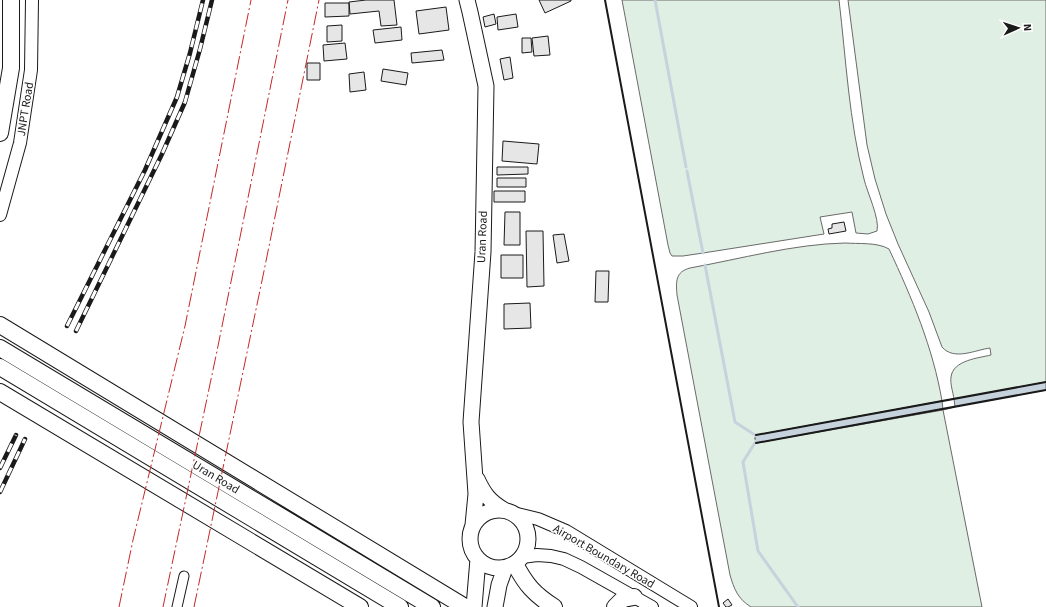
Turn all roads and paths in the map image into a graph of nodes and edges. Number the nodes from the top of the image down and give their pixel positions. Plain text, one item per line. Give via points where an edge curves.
1 (11, 0) edge
2 (32, 0) edge
3 (466, 0) edge
4 (0, 133) edge
5 (0, 215) edge
6 (0, 325) edge
7 (0, 348) edge
8 (0, 367) edge
9 (0, 392) edge
10 (475, 476) junction
11 (508, 511) junction
12 (473, 525) junction
13 (478, 559) junction
14 (514, 563) junction
15 (184, 576) dead end
16 (634, 597) junction
17 (177, 607) edge
18 (360, 607) edge
19 (400, 607) edge
20 (432, 607) edge
21 (465, 607) edge
22 (474, 607) edge
23 (495, 607) edge
24 (554, 607) edge
25 (615, 607) edge
26 (652, 607) edge
27 (691, 607) edge

1 - 4 highway, JNPT Road via 11,68
2 - 5 street, JNPT Road via 31,70 20,143
3 - 10 main road, Uran Road via 486,86 482,252 471,422
6 - 21 highway
7 - 20 highway, Uran Road
8 - 19 highway, Uran Road
9 - 18 highway
10 - 11 main road, Uran Road via 493,503
10 - 12 main road, Uran Road
11 - 12 main road via 486,512
11 - 14 main road via 521,519 528,537 527,548
11 - 27 street, Airport Boundary Road via 538,519 566,531
12 - 13 main road via 470,543
13 - 14 main road via 495,568
13 - 22 main road
14 - 16 street, Airport Boundary Road via 537,555 564,559
14 - 23 main road via 499,585
14 - 24 highway via 524,582
15 - 17 street
16 - 25 highway via 623,599
16 - 26 street, Airport Boundary Road

